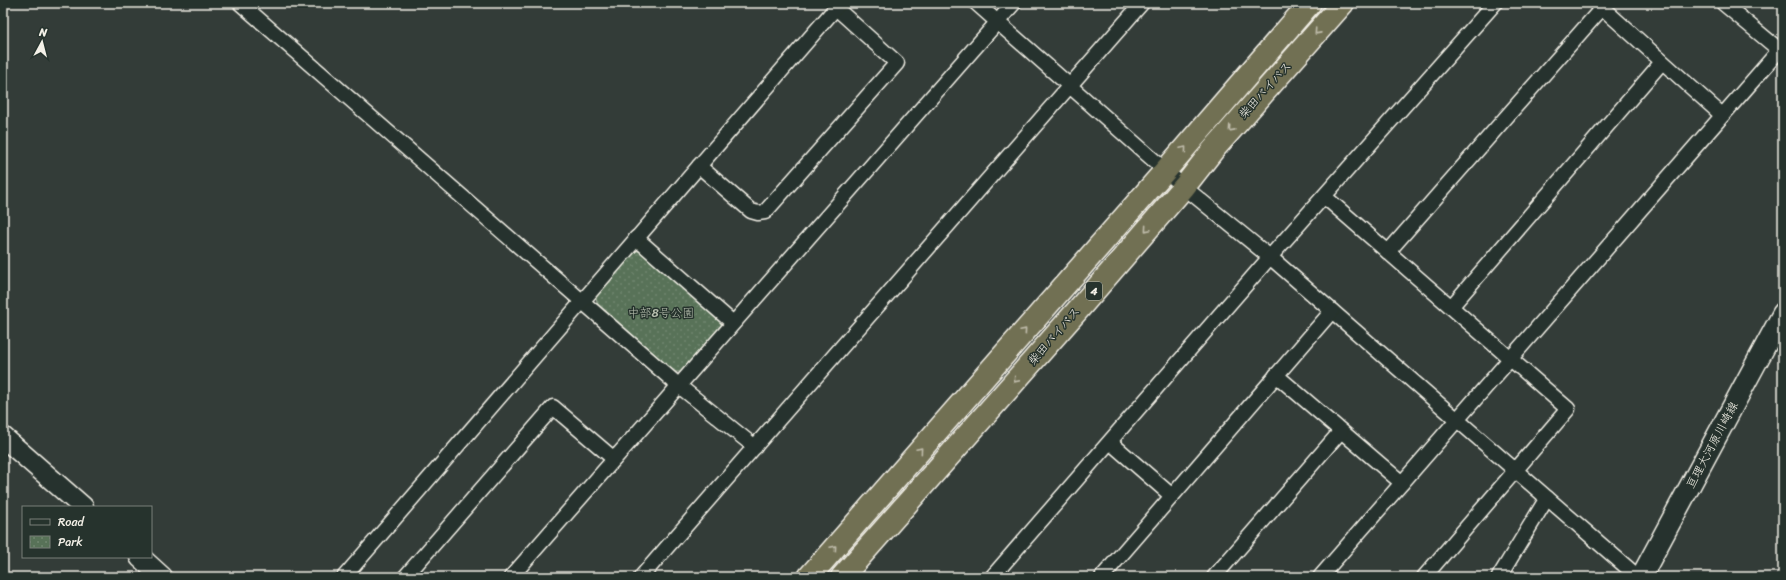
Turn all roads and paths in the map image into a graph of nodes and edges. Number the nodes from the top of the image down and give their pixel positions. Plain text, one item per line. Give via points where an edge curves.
1 (240, 3) edge
2 (976, 3) edge
3 (1014, 3) edge
4 (1142, 3) edge
5 (1310, 3) edge
6 (1343, 3) edge
7 (1495, 3) edge
8 (1723, 3) edge
9 (1599, 5) edge
10 (838, 6) edge
11 (996, 22) junction
12 (1782, 50) edge
13 (1662, 62) junction
14 (1070, 86) junction
15 (1722, 115) junction
16 (699, 166) junction
17 (1165, 171) junction
18 (1184, 186) junction
19 (1325, 197) junction
20 (636, 238) junction
21 (1388, 252) junction
22 (1270, 257) junction
23 (583, 300) junction
24 (1451, 307) junction
25 (1332, 311) junction
26 (1783, 313) edge
27 (733, 322) junction
28 (1510, 358) junction
29 (1276, 376) junction
30 (678, 385) junction
31 (1457, 419) junction
32 (1341, 431) junction
33 (3, 437) edge
34 (1110, 442) junction
35 (755, 447) junction
36 (614, 459) junction
37 (1516, 471) junction
38 (1402, 483) junction
39 (1172, 496) junction
40 (1547, 498) junction
41 (82, 506) edge
42 (141, 558) edge
43 (162, 577) edge
44 (344, 577) edge
45 (405, 577) edge
46 (512, 577) edge
47 (641, 577) edge
48 (809, 577) edge
49 (842, 577) edge
50 (992, 577) edge
51 (1102, 577) edge
52 (1214, 577) edge
53 (1320, 577) edge
54 (1424, 577) edge
55 (1499, 577) edge
56 (1638, 577) edge
57 (1641, 577) edge

1 - 23 street
2 - 11 street
3 - 11 street
4 - 14 street
17 -> 5 highway, 柴田バイパス / 4
6 -> 18 highway, 柴田バイパス / 4
7 - 19 street
8 - 12 street
9 - 13 street
9 - 21 street
10 - 16 street
10 - 16 street via 897,63 766,212 751,211
11 - 14 street
11 - 27 street
12 - 15 street
13 - 15 street
13 - 24 street
14 - 17 street
14 - 35 street
15 - 28 street
16 - 20 street
17 - 18 street
48 -> 17 highway, 柴田バイパス / 4
18 - 22 street
18 -> 49 highway, 柴田バイパス / 4
19 - 21 street
19 - 22 street
20 - 23 street
20 - 27 street
21 - 24 street
22 - 25 street
22 - 34 street
23 - 30 street
23 - 44 street
24 - 28 street
25 - 29 street
25 - 31 street
26 - 57 street, 亘理大河原川崎線
27 - 30 street
28 - 31 street
28 - 37 street via 1568,409
29 - 32 street
29 - 39 street
30 - 35 street
30 - 36 street
31 - 37 street
31 - 38 street
32 - 38 street
32 - 52 street
33 - 41 street
34 - 39 street
34 - 50 street
35 - 47 street
36 - 45 street via 553,407
36 - 46 street
37 - 40 street
37 - 54 street
38 - 53 street
39 - 51 street
40 - 55 street
40 - 56 street
42 - 43 street

